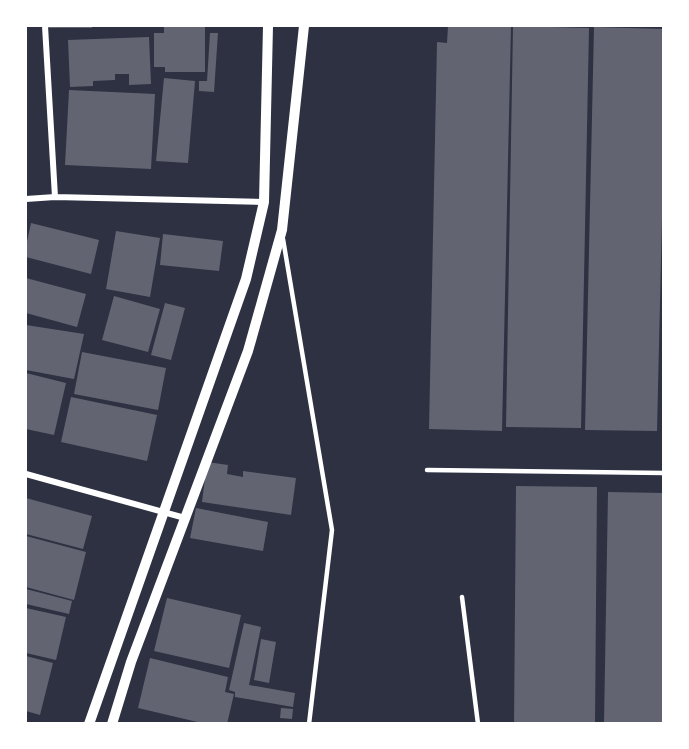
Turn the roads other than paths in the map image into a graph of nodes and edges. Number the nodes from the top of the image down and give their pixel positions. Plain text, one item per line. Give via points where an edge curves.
1 (45, 26) edge
2 (268, 26) edge
3 (304, 26) edge
4 (55, 197) junction
5 (26, 199) edge
6 (264, 202) junction
7 (282, 230) junction
8 (427, 470) dead end
9 (663, 473) edge
10 (26, 474) edge
11 (163, 511) junction
12 (185, 518) junction
13 (462, 597) dead end
14 (89, 723) edge
15 (112, 723) edge
16 (309, 723) edge
17 (478, 723) edge

1 - 4 street
2 - 6 street
3 - 7 street
4 - 5 street
4 - 6 street
6 - 11 street via 246,279
7 - 12 street via 248,351
7 - 16 lane via 333,530
8 - 9 lane
10 - 11 street
11 - 12 street
11 - 14 street
12 - 15 street
13 - 17 lane

